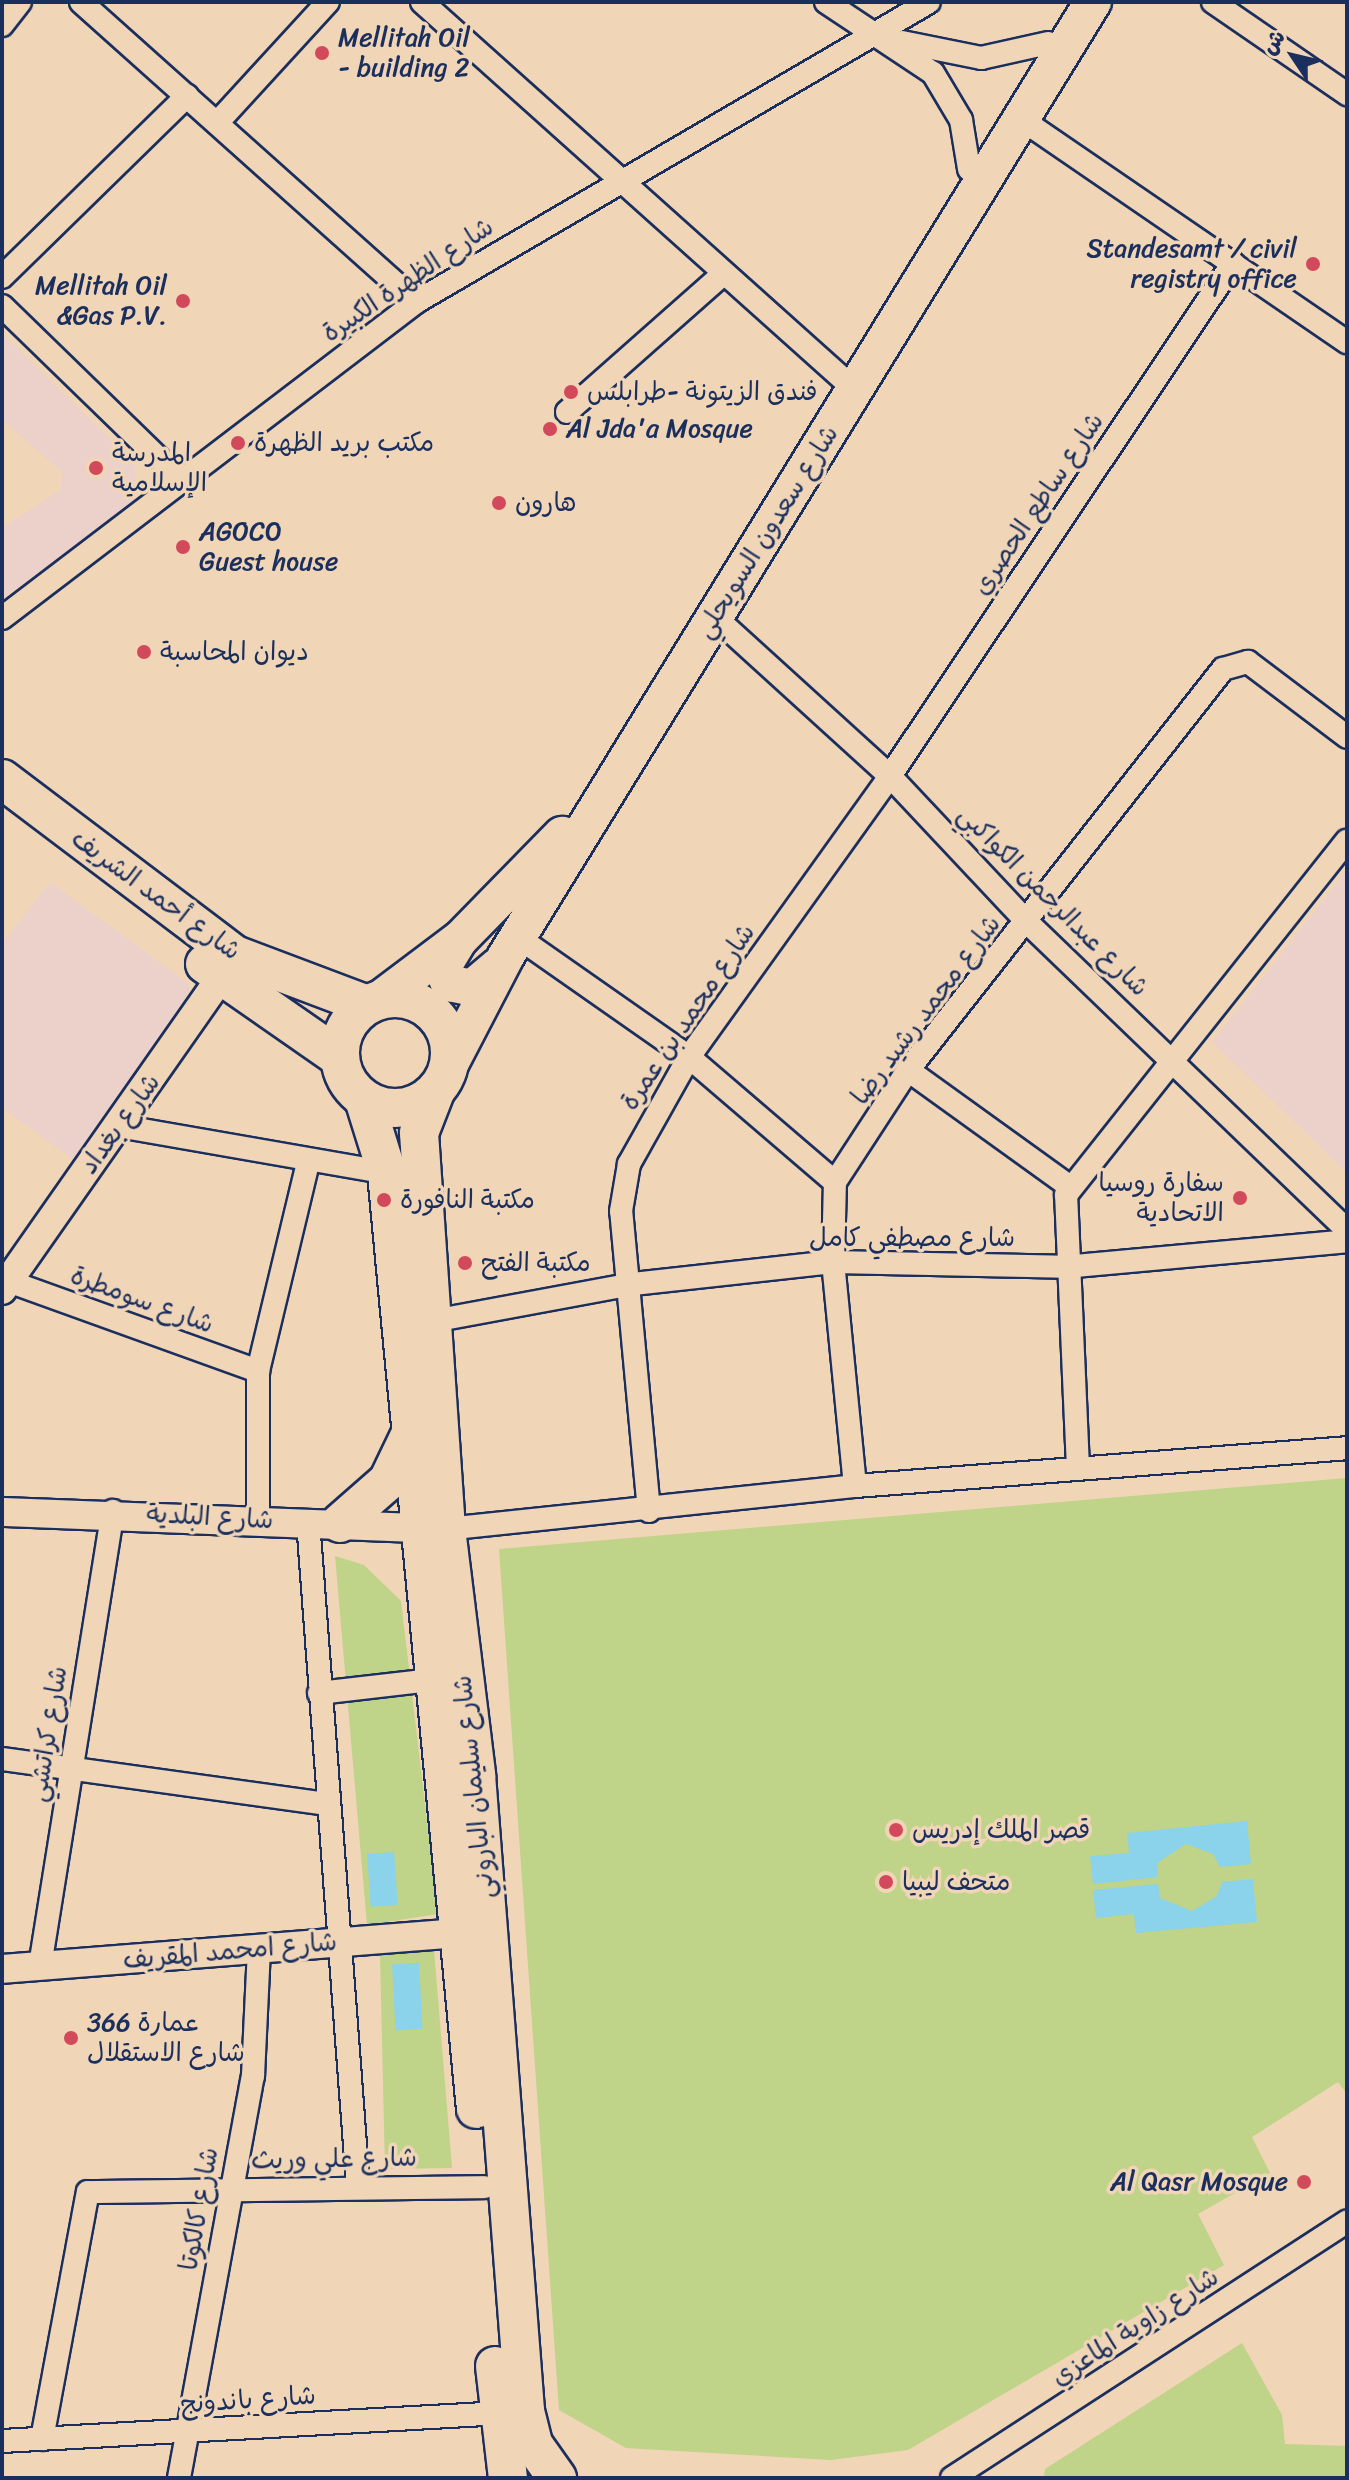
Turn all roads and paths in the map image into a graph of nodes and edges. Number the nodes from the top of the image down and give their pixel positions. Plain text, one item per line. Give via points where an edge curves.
1 (20, 2) edge
2 (81, 2) edge
3 (328, 2) edge
4 (422, 2) edge
5 (826, 2) edge
6 (929, 2) edge
7 (1073, 2) edge
8 (1093, 2) edge
9 (1213, 2) edge
10 (2, 25) edge
11 (874, 32) junction
12 (1048, 43) junction
13 (1347, 94) edge
14 (187, 96) junction
15 (1021, 119) junction
16 (217, 123) junction
17 (969, 169) junction
18 (620, 177) junction
19 (1233, 263) junction
20 (723, 274) junction
21 (2, 277) edge
22 (416, 302) junction
23 (2, 306) edge
24 (1347, 342) edge
25 (844, 380) junction
26 (567, 412) dead end
27 (179, 478) junction
28 (715, 617) junction
29 (2, 618) edge
30 (1342, 724) edge
31 (890, 776) junction
32 (2, 779) edge
33 (2, 810) edge
34 (1347, 841) edge
35 (1028, 923) junction
36 (460, 939) junction
37 (512, 947) junction
38 (231, 966) junction
39 (373, 1002) junction
40 (339, 1057) junction
41 (689, 1057) junction
42 (1175, 1059) junction
43 (908, 1070) junction
44 (442, 1079) junction
45 (364, 1099) junction
46 (119, 1126) junction
47 (308, 1163) junction
48 (387, 1173) junction
49 (835, 1182) junction
50 (1070, 1187) junction
51 (1347, 1230) edge
52 (1347, 1241) edge
53 (833, 1262) junction
54 (1064, 1267) junction
55 (633, 1284) junction
56 (5, 1286) edge
57 (433, 1321) junction
58 (258, 1371) junction
59 (413, 1427) junction
60 (1347, 1448) edge
61 (1078, 1468) junction
62 (855, 1486) junction
63 (113, 1511) junction
64 (649, 1511) junction
65 (2, 1512) edge
66 (258, 1520) junction
67 (324, 1522) junction
68 (431, 1529) junction
69 (432, 1680) junction
70 (319, 1693) junction
71 (2, 1759) edge
72 (70, 1770) junction
73 (326, 1804) junction
74 (458, 1933) junction
75 (338, 1942) junction
76 (259, 1948) junction
77 (40, 1966) junction
78 (2, 1969) edge
79 (358, 2185) junction
80 (484, 2187) junction
81 (229, 2189) junction
82 (1347, 2221) edge
83 (498, 2413) junction
84 (190, 2433) junction
85 (42, 2439) junction
86 (2, 2441) edge
87 (179, 2478) edge
88 (508, 2478) edge
89 (557, 2478) edge
90 (952, 2478) edge

1 - 10 street
2 - 14 street
3 - 16 street
4 - 18 street
5 - 11 street
6 - 11 street, شارع الظهرة الكبيرة
7 - 12 main road, شارع سعدون السويحلي
8 - 15 main road, شارع سعدون السويحلي
9 - 13 street
11 - 12 street via 981,58
11 - 17 street via 933,73 950,97
11 - 18 street, شارع الظهرة الكبيرة
12 - 17 main road, شارع سعدون السويحلي
14 - 16 street
14 - 21 street
15 - 19 street
15 - 28 main road, شارع سعدون السويحلي
16 - 22 street
17 - 25 main road, شارع سعدون السويحلي
18 - 20 street
18 - 22 street, شارع الظهرة الكبيرة
19 - 24 street
19 - 31 street, شارع ساطع الحصري
20 - 25 street
20 - 26 street
22 - 27 street, شارع الظهرة الكبيرة
23 - 27 street
25 - 36 main road, شارع سعدون السويحلي via 564,832
27 - 29 street, شارع الظهرة الكبيرة
28 - 31 street, شارع عبدالرحمن الكواكبي
28 - 37 main road, شارع سعدون السويحلي
30 - 35 street, شارع محمد رشيد رضا via 1240,660 1215,677
31 - 35 street, شارع عبدالرحمن الكواكبي
31 - 41 street, شارع محمد بن عمرة
32 - 38 highway, شارع أحمد الشريف
33 - 38 highway, شارع أحمد الشريف
34 - 42 street
35 - 42 street, شارع عبدالرحمن الكواكبي
35 - 43 street, شارع محمد رشيد رضا
36 - 37 main road via 442,968 457,987 479,985
36 - 39 main road, شارع سعدون السويحلي
37 - 41 street
37 - 44 main road, شارع سعدون السويحلي
38 - 39 highway, شارع أحمد الشريف
38 - 40 highway, شارع أحمد الشريف
38 - 46 street, شارع بغداد
39 - 40 highway via 346,1027
39 - 44 highway via 398,997 433,1012 450,1047
40 - 45 highway
41 - 49 street
41 - 55 street, شارع محمد بن عمرة via 641,1139 624,1185
42 - 50 street
42 - 51 street, شارع عبدالرحمن الكواكبي
43 - 49 street, شارع محمد رشيد رضا
43 - 50 street
44 - 45 highway via 409,1107
44 - 57 highway, شارع سليمان الباروني via 419,1133
45 - 48 highway, شارع سليمان الباروني
46 - 47 street
46 - 56 street, شارع بغداد
47 - 48 street
47 - 58 street
48 - 59 highway, شارع سليمان الباروني
49 - 53 street
50 - 54 street
52 - 54 street, شارع مصطفي كامل
53 - 54 street, شارع مصطفي كامل
53 - 55 street, شارع مصطفي كامل
53 - 62 street
54 - 61 street
55 - 57 street, شارع مصطفي كامل
55 - 64 street, شارع محمد بن عمرة
56 - 58 street, شارع سومطرة
57 - 68 highway, شارع سليمان الباروني
58 - 66 street
59 - 67 highway via 388,1481
59 - 68 highway, شارع سليمان الباروني
60 - 61 street
61 - 62 street
62 - 64 street
63 - 65 street, شارع البلدية
63 - 66 street, شارع البلدية
63 - 72 street, شارع كراتشي
64 - 68 street
66 - 67 street, شارع البلدية
67 - 68 street, شارع البلدية
67 - 70 street
68 - 69 highway, شارع سليمان الباروني
68 - 89 highway, شارع سليمان الباروني via 476,1775 525,2411 533,2444
69 - 70 street
69 - 74 highway, شارع سليمان الباروني
70 - 73 street
71 - 72 street
72 - 73 street
72 - 77 street, شارع كراتشي
73 - 75 street
74 - 75 street, شارع امحمد المقريف
74 - 80 highway, شارع سليمان الباروني
75 - 76 street, شارع امحمد المقريف
75 - 79 street
76 - 77 street, شارع امحمد المقريف
76 - 81 street, شارع كالكوتا via 253,2076
77 - 78 street, شارع امحمد المقريف
79 - 80 street, شارع علي وريث
79 - 81 street, شارع علي وريث
80 - 83 highway, شارع سليمان الباروني
81 - 84 street, شارع كالكوتا
81 - 85 street, شارع علي وريث via 88,2192
82 - 90 street, شارع زاوية الماعزي
83 - 84 street, شارع باندونج
83 - 88 highway, شارع سليمان الباروني
84 - 85 street, شارع باندونج
84 - 87 street, شارع كالكوتا
85 - 86 street, شارع باندونج

